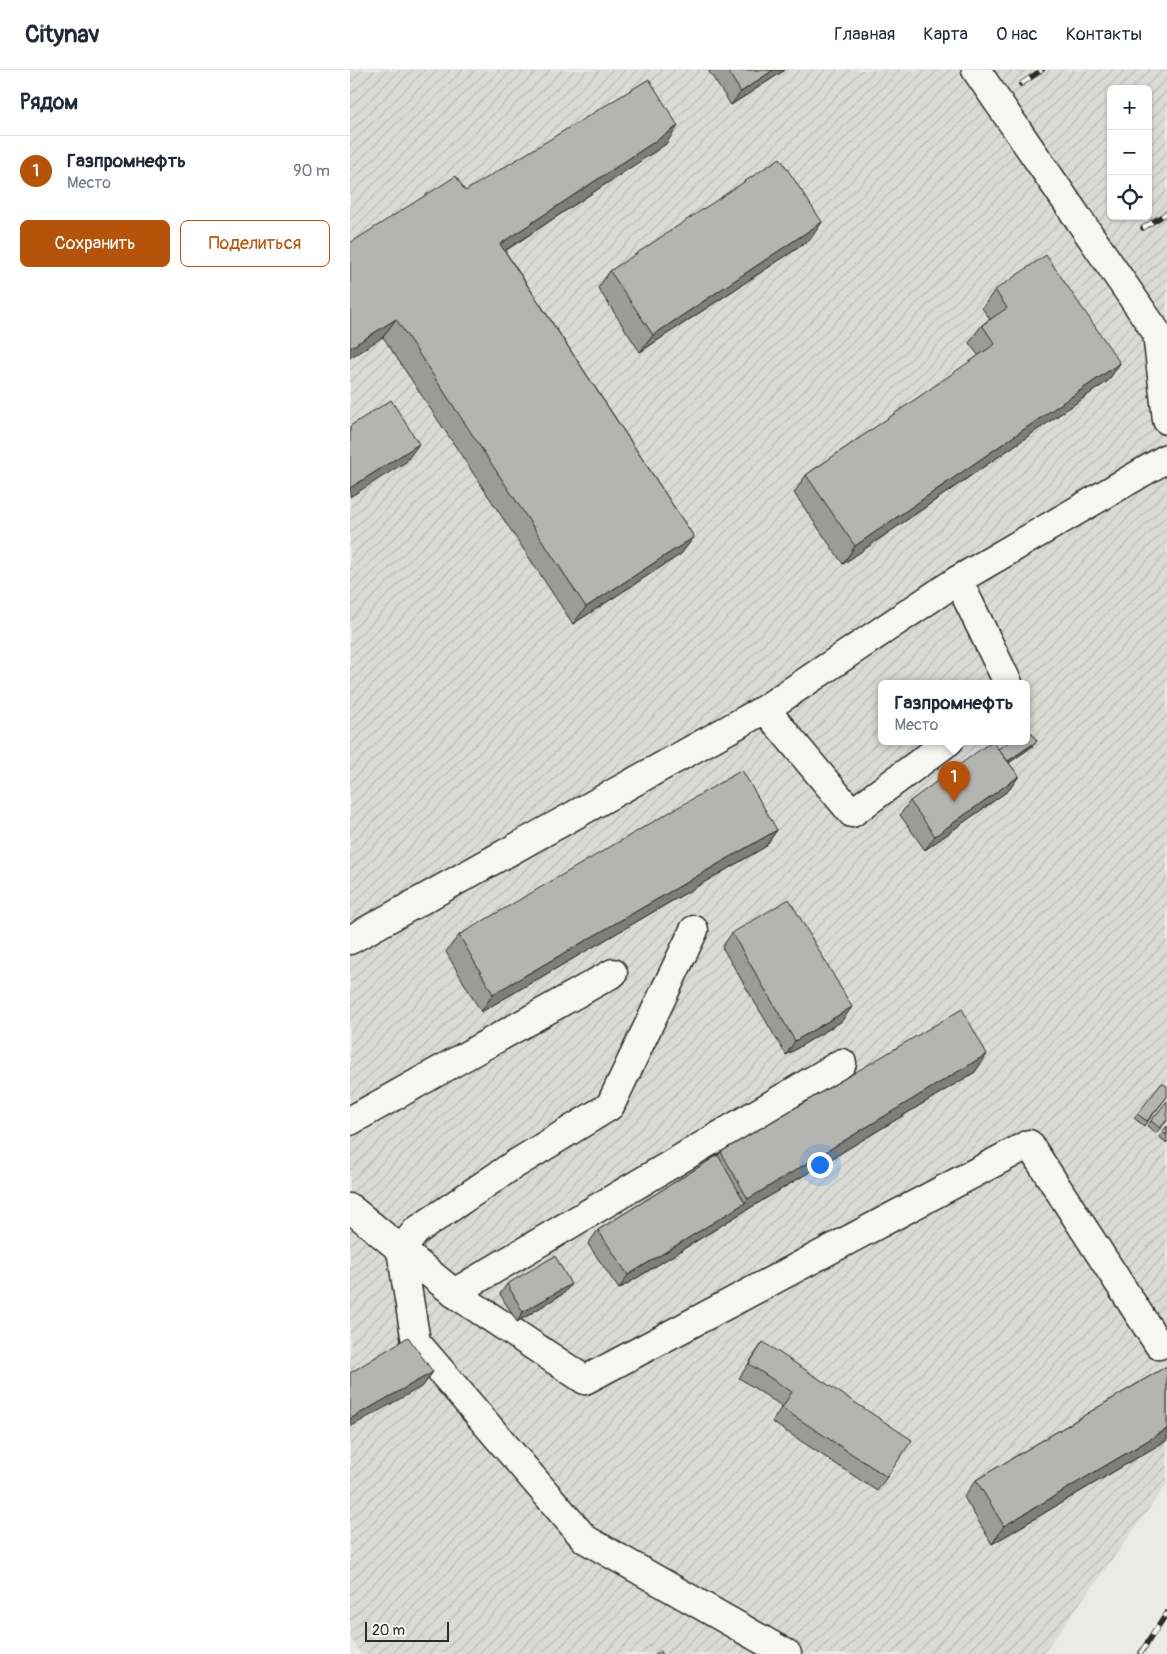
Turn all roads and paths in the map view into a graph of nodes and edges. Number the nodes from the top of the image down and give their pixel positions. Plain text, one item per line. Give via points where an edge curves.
1 (976, 70) edge
2 (1167, 420) edge
3 (1167, 458) edge
4 (958, 580) junction
5 (1007, 680) edge
6 (765, 709) junction
7 (944, 745) edge
8 (694, 930) dead end
9 (350, 940) edge
10 (613, 973) dead end
11 (842, 1063) dead end
12 (350, 1121) edge
13 (350, 1208) edge
14 (401, 1250) junction
15 (454, 1294) junction
16 (1159, 1345) dead end
17 (787, 1654) edge

1 - 2 lane via 1157,333
3 - 4 lane
4 - 5 lane
4 - 6 lane
6 - 7 lane via 852,813
6 - 9 lane
8 - 14 lane via 610,1106 509,1168 416,1231
10 - 12 lane
11 - 15 lane
13 - 14 lane
14 - 15 lane
14 - 17 lane via 416,1342 585,1539
15 - 16 lane via 585,1380 1029,1144

